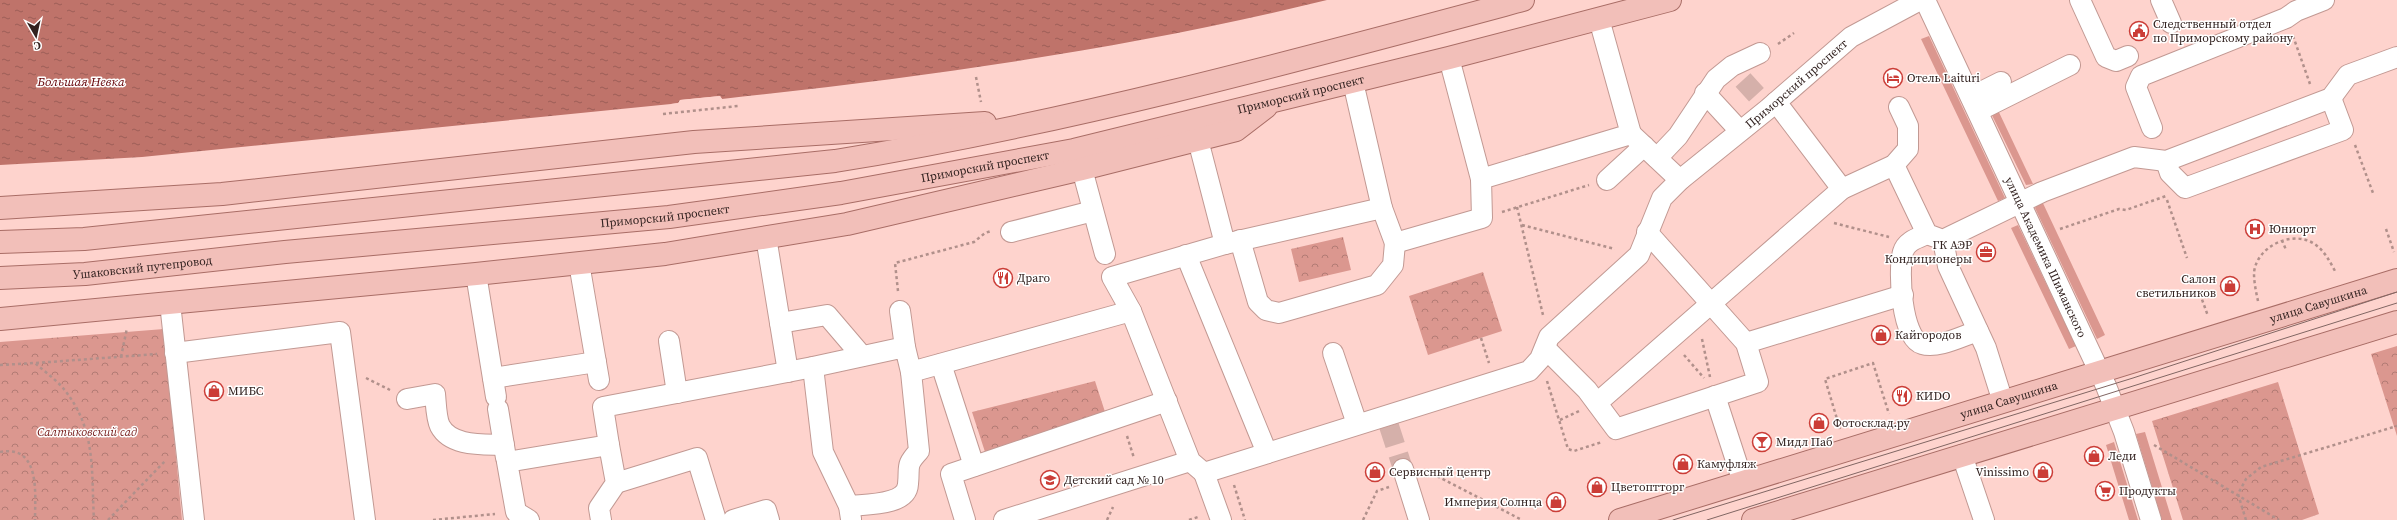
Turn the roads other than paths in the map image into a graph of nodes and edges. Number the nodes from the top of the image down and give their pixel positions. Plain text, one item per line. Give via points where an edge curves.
1 (1523, 0) edge
2 (1670, 0) edge
3 (1920, 0) edge
4 (1925, 0) edge
5 (2080, 0) edge
6 (2161, 0) edge
7 (2324, 0) edge
8 (1599, 19) junction
9 (2171, 23) dead end
10 (1760, 53) dead end
11 (2128, 56) dead end
12 (2397, 56) edge
13 (1449, 58) junction
14 (2070, 65) dead end
15 (1353, 82) junction
16 (2001, 82) dead end
17 (1705, 93) junction
18 (2324, 100) junction
19 (1274, 102) junction
20 (1975, 104) junction
21 (1769, 105) junction
22 (1899, 107) dead end
23 (1052, 118) junction
24 (2152, 128) dead end
25 (1740, 131) junction
26 (1198, 140) junction
27 (1644, 146) junction
28 (2166, 161) junction
29 (1894, 165) junction
30 (1082, 169) junction
31 (1481, 179) junction
32 (1607, 180) road end
33 (1680, 180) junction
34 (1842, 189) junction
35 (2022, 203) junction
36 (1382, 208) junction
37 (2, 210) edge
38 (1093, 211) junction
39 (1011, 232) road end
40 (1648, 232) junction
41 (766, 237) junction
42 (1935, 237) junction
43 (0, 242) edge
44 (1232, 242) junction
45 (1395, 243) junction
46 (285, 252) joint
47 (1186, 255) junction
48 (579, 263) junction
49 (1108, 264) junction
50 (476, 274) junction
51 (0, 278) edge
52 (2397, 280) edge
53 (1903, 295) junction
54 (170, 303) junction
55 (900, 304) road end
56 (1711, 304) junction
57 (1131, 310) junction
58 (3, 315) edge
59 (2397, 322) edge
60 (780, 323) junction
61 (1978, 331) junction
62 (669, 341) dead end
63 (1746, 344) junction
64 (905, 347) junction
65 (1544, 348) junction
66 (175, 353) junction
67 (1333, 353) dead end
68 (862, 356) junction
69 (940, 364) junction
70 (813, 367) junction
71 (788, 372) junction
72 (911, 372) junction
73 (2100, 372) junction
74 (599, 385) junction
75 (1714, 392) junction
76 (677, 393) junction
77 (496, 395) junction
78 (407, 399) road end
79 (1167, 401) junction
80 (2003, 402) junction
81 (1597, 403) junction
82 (2115, 409) junction
83 (1357, 424) junction
84 (609, 445) junction
85 (1267, 452) junction
86 (505, 453) junction
87 (1962, 455) junction
88 (974, 466) junction
89 (1197, 467) junction
90 (1405, 475) tunnel mouth
91 (1743, 482) junction
92 (616, 483) junction
93 (850, 513) edge
94 (1035, 515) edge
95 (522, 516) edge
96 (194, 520) edge
97 (365, 520) edge
98 (601, 520) edge
99 (716, 520) edge
100 (733, 520) edge
101 (769, 520) edge
102 (965, 520) edge
103 (1004, 520) edge
104 (1221, 520) edge
105 (1419, 520) edge
106 (1620, 520) edge
107 (1752, 520) edge
108 (1984, 520) edge
109 (2152, 520) edge

1 - 23 main road via 1306,58
2 - 8 main road, Приморский проспект
3 - 21 street, Приморский проспект via 1851,36
4 - 20 street, улица Академика Шиманского
5 - 11 street via 2106,57 2116,61
6 - 9 street
7 - 24 street via 2296,11 2286,18 2141,76 2136,87
8 - 13 main road, Приморский проспект
8 - 27 street
10 - 17 street via 1737,73 1716,79
12 - 18 street via 2348,75
13 - 15 main road, Приморский проспект
13 - 31 street
14 - 20 street
15 - 19 main road, Приморский проспект
15 - 36 street
16 - 20 street
17 - 25 street
17 - 27 street via 1678,136
18 - 28 street
18 - 28 street via 2343,130 2185,188 2170,173
19 - 26 main road via 1236,130
19 - 46 main road, Приморский проспект via 1074,150 841,193 668,217
20 - 35 street, улица Академика Шиманского
21 - 25 street, Приморский проспект
21 - 34 street
22 - 29 street via 1908,126 1908,148
23 - 37 main road via 694,142 222,194
23 - 43 main road via 944,143 835,161 84,239
25 - 33 street, Приморский проспект
26 - 30 main road
26 - 44 street
27 - 31 street
27 - 32 street
27 - 33 street
28 - 35 street via 2134,156 2042,192
29 - 34 street
29 - 42 street
30 - 38 street
30 - 41 main road via 877,218
31 - 45 street via 1482,218
33 - 40 street, Приморский проспект via 1662,198
34 - 56 street
35 - 42 street
35 - 73 street, улица Академика Шиманского
36 - 44 street
36 - 45 street
38 - 39 street
38 - 49 street
40 - 56 street
40 - 65 street, Приморский проспект via 1639,256
41 - 48 main road via 665,254
41 - 60 street
42 - 53 street via 1909,242 1903,252
42 - 61 street
44 - 45 street via 1258,302 1266,310 1279,313 1377,286 1393,264
44 - 47 street
46 - 51 main road, Ушаковский путепровод via 85,274
47 - 49 street
47 - 85 street
48 - 50 main road
48 - 74 street
49 - 57 street
50 - 54 main road
50 - 77 street
52 - 73 main road, улица Савушкина
53 - 61 street via 1902,308 1911,336 1920,344 1930,346
53 - 63 street
54 - 58 main road
54 - 66 street
55 - 64 street
56 - 63 street
56 - 81 street
57 - 69 street
57 - 79 street
59 - 82 main road
60 - 68 street via 827,315
60 - 71 street
61 - 80 street
62 - 76 street
63 - 75 street via 1758,382
64 - 68 street
64 - 72 street
65 - 81 street
65 - 83 street via 1529,371 1388,420
66 - 96 street
66 - 97 street via 340,332
67 - 83 street
68 - 70 street
69 - 72 street
69 - 88 street
70 - 71 street
70 - 93 street via 823,452
71 - 76 street
72 - 93 street via 919,451 907,470 908,485 904,495 896,501
73 - 80 main road, улица Савушкина
73 - 82 street, улица Академика Шиманского
74 - 76 street
74 - 77 street
74 - 84 street
75 - 81 street via 1616,429
75 - 91 street
77 - 86 street
78 - 86 street via 435,394 440,426 454,439
79 - 88 street
79 - 89 street
80 - 91 main road, улица Савушкина
82 - 87 main road
82 - 109 street, улица Академика Шиманского
83 - 85 street
84 - 86 street
84 - 92 street
85 - 89 street via 1228,465
86 - 95 street
87 - 107 main road
87 - 108 street
88 - 102 street via 951,474
89 - 94 street via 1140,477
89 - 104 street
90 - 105 street
91 - 106 main road, улица Савушкина
92 - 98 street via 599,508
92 - 99 street via 697,458
94 - 103 street
100 - 101 street via 766,510

